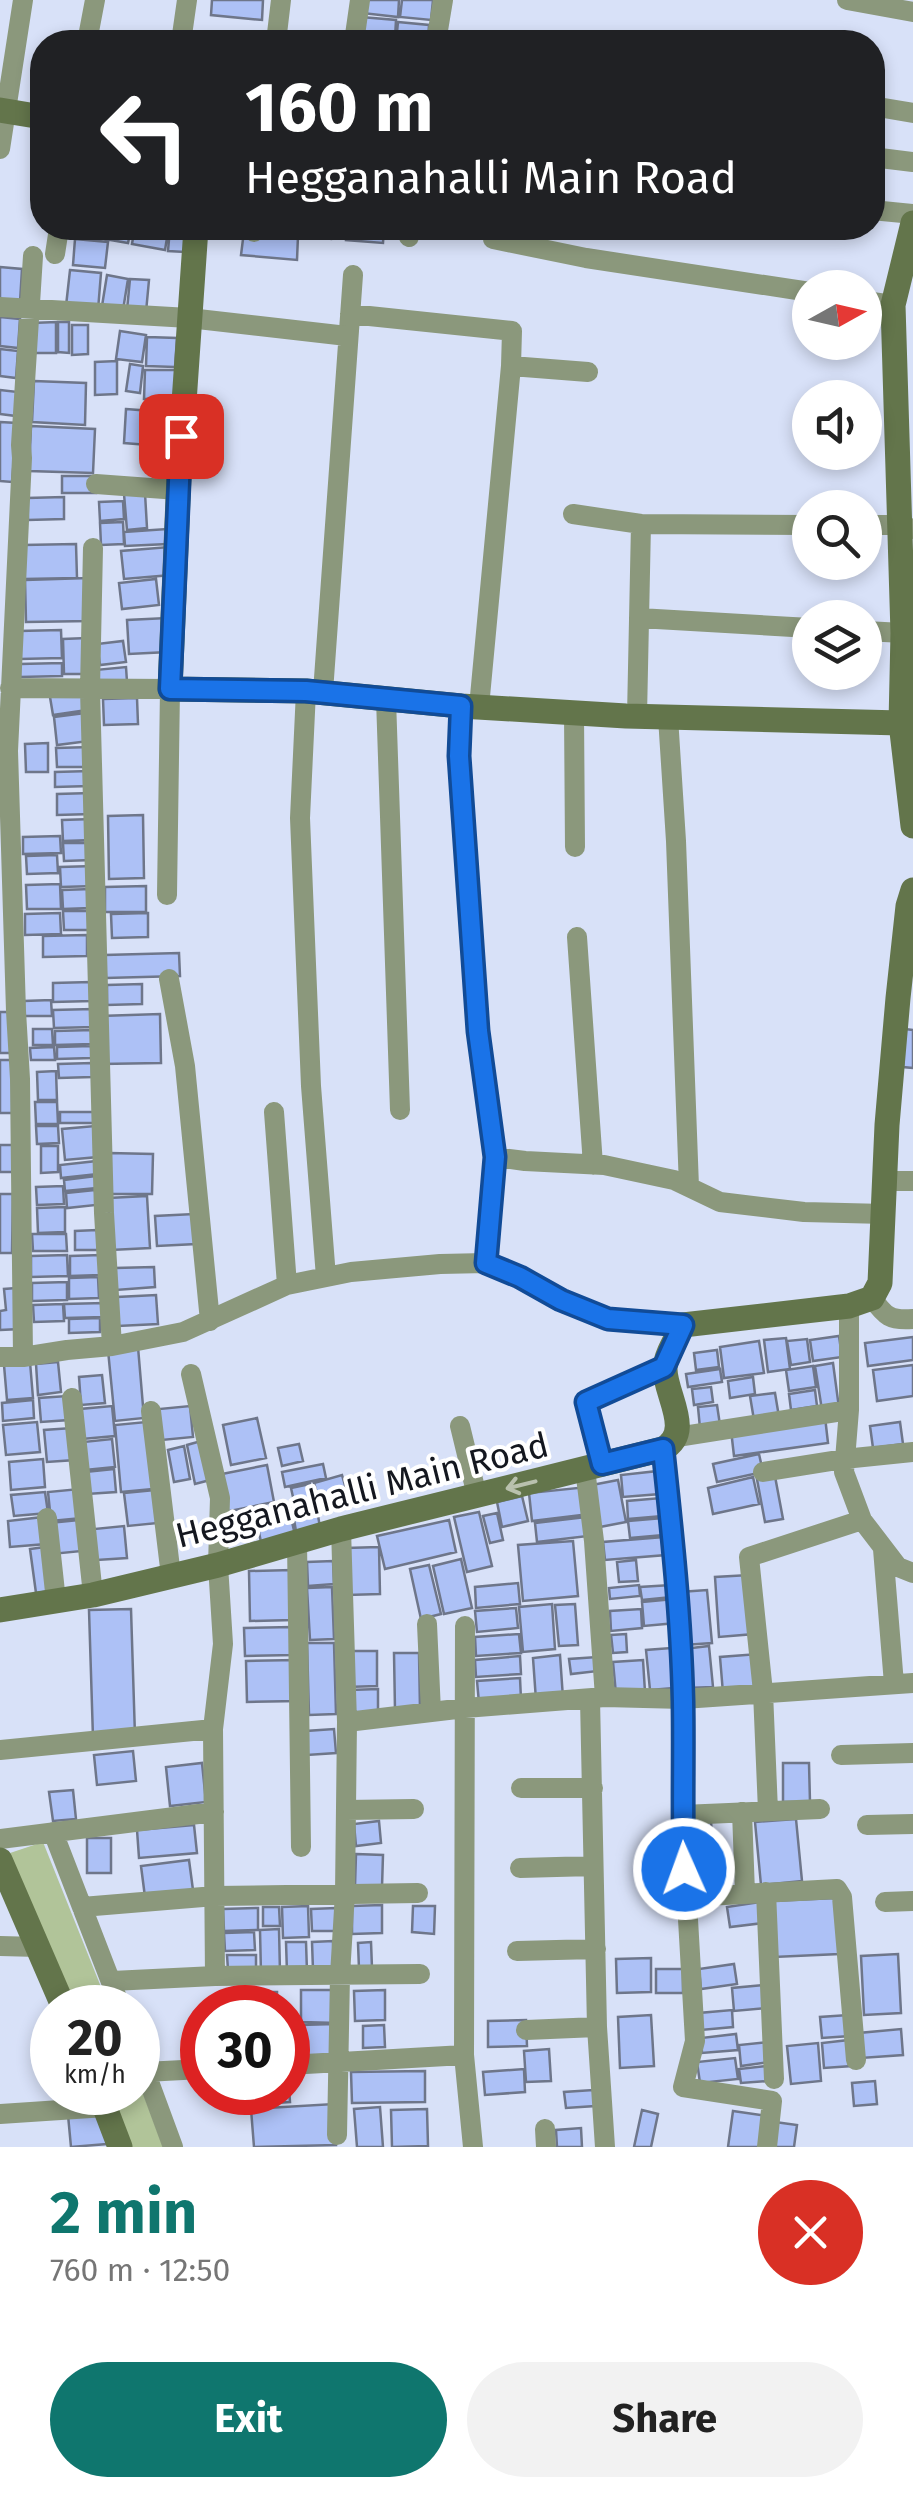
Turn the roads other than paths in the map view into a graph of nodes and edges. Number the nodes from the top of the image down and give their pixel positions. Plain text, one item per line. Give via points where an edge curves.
1 (22, 0) edge
2 (95, 0) edge
3 (186, 0) edge
4 (280, 0) edge
5 (360, 0) edge
6 (442, 0) edge
7 (847, 0) edge
8 (913, 12) edge
9 (90, 30) edge
10 (183, 30) edge
11 (277, 30) edge
12 (356, 30) edge
13 (438, 30) edge
14 (885, 108) edge
15 (2, 110) edge
16 (913, 113) edge
17 (30, 115) edge
18 (0, 149) edge
19 (885, 158) edge
20 (913, 162) edge
21 (885, 211) edge
22 (913, 214) edge
23 (913, 223) edge
24 (58, 240) edge
25 (195, 240) edge
26 (503, 240) edge
27 (56, 254) dead end
28 (33, 256) dead end
29 (352, 275) dead end
30 (907, 277) edge
31 (792, 289) edge
32 (882, 303) edge
33 (893, 305) junction
34 (0, 307) edge
35 (31, 308) junction
36 (350, 314) junction
37 (189, 318) junction
38 (347, 336) junction
39 (511, 366) junction
40 (588, 372) dead end
41 (905, 422) edge
42 (96, 484) dead end
43 (178, 490) junction
44 (574, 514) dead end
45 (642, 524) junction
46 (792, 525) edge
47 (882, 526) edge
48 (907, 527) edge
49 (93, 548) dead end
50 (640, 618) junction
51 (792, 627) edge
52 (882, 632) edge
53 (903, 633) junction
54 (10, 688) junction
55 (90, 689) junction
56 (170, 689) junction
57 (314, 692) junction
58 (386, 699) junction
59 (470, 707) junction
60 (574, 713) junction
61 (637, 716) junction
62 (668, 717) junction
63 (907, 724) edge
64 (4, 752) edge
65 (913, 826) edge
66 (574, 847) dead end
67 (913, 890) edge
68 (167, 895) dead end
69 (577, 937) dead end
70 (170, 979) dead end
71 (400, 1110) dead end
72 (274, 1112) dead end
73 (495, 1157) junction
74 (592, 1165) junction
75 (913, 1181) edge
76 (885, 1182) junction
77 (689, 1187) junction
78 (884, 1214) junction
79 (486, 1263) junction
80 (326, 1277) junction
81 (287, 1284) junction
82 (861, 1302) junction
83 (913, 1319) edge
84 (210, 1321) junction
85 (683, 1325) junction
86 (112, 1346) junction
87 (0, 1356) edge
88 (23, 1357) junction
89 (664, 1367) junction
90 (192, 1374) dead end
91 (72, 1398) dead end
92 (850, 1410) junction
93 (151, 1411) dead end
94 (460, 1426) dead end
95 (670, 1443) junction
96 (913, 1452) edge
97 (844, 1459) junction
98 (594, 1467) junction
99 (763, 1472) dead end
100 (477, 1496) junction
101 (46, 1518) dead end
102 (862, 1520) junction
103 (340, 1529) junction
104 (297, 1541) junction
105 (883, 1548) junction
106 (218, 1565) junction
107 (913, 1573) edge
108 (171, 1576) junction
109 (93, 1595) junction
110 (56, 1601) junction
111 (0, 1610) edge
112 (427, 1624) dead end
113 (466, 1626) dead end
114 (903, 1684) edge
115 (763, 1692) junction
116 (597, 1698) junction
117 (683, 1698) junction
118 (465, 1708) junction
119 (432, 1712) junction
120 (347, 1722) junction
121 (214, 1729) junction
122 (0, 1750) edge
123 (840, 1754) dead end
124 (913, 1754) edge
125 (521, 1788) dead end
126 (593, 1788) junction
127 (414, 1809) dead end
128 (346, 1810) junction
129 (820, 1810) dead end
130 (214, 1812) junction
131 (742, 1812) junction
132 (768, 1812) junction
133 (682, 1814) junction
134 (913, 1824) edge
135 (867, 1826) dead end
136 (53, 1832) junction
137 (0, 1839) edge
138 (301, 1848) dead end
139 (0, 1860) edge
140 (593, 1866) junction
141 (520, 1868) dead end
142 (756, 1892) junction
143 (345, 1893) junction
144 (418, 1893) dead end
145 (214, 1896) junction
146 (686, 1897) junction
147 (913, 1901) edge
148 (885, 1902) dead end
149 (82, 1907) junction
150 (0, 1946) edge
151 (38, 1946) junction
152 (596, 1948) junction
153 (517, 1951) dead end
154 (420, 1974) dead end
155 (340, 1975) junction
156 (215, 1976) junction
157 (112, 1980) junction
158 (54, 1985) edge
159 (114, 1985) edge
160 (597, 2027) junction
161 (526, 2030) dead end
162 (464, 2054) junction
163 (856, 2060) dead end
164 (338, 2063) junction
165 (310, 2064) edge
166 (774, 2078) dead end
167 (30, 2110) edge
168 (160, 2111) edge
169 (0, 2114) edge
170 (108, 2115) edge
171 (337, 2134) dead end
172 (120, 2147) edge
173 (174, 2147) edge
174 (473, 2147) edge
175 (605, 2147) edge
176 (767, 2147) edge

1 - 15 street
2 - 9 street
3 - 10 street
4 - 11 street
5 - 12 street
6 - 13 street
7 - 8 street
14 - 16 street
15 - 17 street
15 - 18 street
19 - 20 street
21 - 22 street
23 - 30 street
24 - 27 street
25 - 37 street
26 - 31 street
28 - 35 street
29 - 36 street
30 - 33 street
32 - 33 street
33 - 41 street
34 - 35 street
35 - 37 street
35 - 54 street
36 - 38 street
36 - 39 street via 512,331
37 - 38 street
37 - 43 street
38 - 57 street
39 - 40 street
39 - 59 street
41 - 48 street
42 - 43 street
43 - 56 street
44 - 45 street
45 - 46 street
45 - 50 street
47 - 48 street
48 - 53 street
49 - 55 street
50 - 51 street
50 - 61 street
52 - 53 street
53 - 63 street
54 - 55 street
54 - 64 street
55 - 56 street
55 - 86 street
56 - 57 street
56 - 68 street
57 - 58 street
57 - 80 street via 300,818
58 - 59 street
58 - 71 street
59 - 60 street
59 - 73 street via 459,756 478,1031
60 - 61 street
60 - 66 street
61 - 62 street
62 - 63 street
62 - 77 street
63 - 65 street
64 - 88 street via 20,1079
67 - 76 street
69 - 74 street
70 - 84 street
72 - 81 street
73 - 74 street
73 - 79 street
74 - 77 street
75 - 76 street
76 - 78 street
77 - 78 street via 720,1202
78 - 82 street via 880,1283
79 - 80 street
79 - 85 street via 608,1319
80 - 81 street
81 - 84 street
82 - 83 street via 896,1320
82 - 85 street
82 - 92 street
84 - 86 street
85 - 89 street
86 - 88 street
87 - 88 street
89 - 95 street via 678,1426
89 - 98 street via 586,1402
90 - 106 street via 220,1498
91 - 109 street
92 - 95 street
92 - 97 street
93 - 108 street
94 - 100 street
95 - 98 street, Hegganahalli Main Road
95 - 117 street
96 - 97 street
97 - 99 street
97 - 102 street
98 -> 100 street, Hegganahalli Main Road
98 - 116 street
100 - 103 street, Hegganahalli Main Road
101 - 110 street
102 - 105 street
102 - 115 street via 748,1557
103 - 104 street, Hegganahalli Main Road
103 - 120 street
104 - 106 street, Hegganahalli Main Road
104 - 138 street
105 - 107 street
105 - 114 street
106 - 108 street, Hegganahalli Main Road
106 - 121 street via 223,1644
108 - 109 street, Hegganahalli Main Road
109 - 110 street, Hegganahalli Main Road
110 - 111 street, Hegganahalli Main Road
112 - 119 street
113 - 118 street
114 - 115 street
115 - 117 street
115 - 132 street
116 - 117 street
116 - 118 street
116 - 126 street
117 - 133 street
118 - 119 street
118 - 162 street
119 - 120 street
120 - 128 street
121 - 122 street
121 - 130 street
123 - 124 street
125 - 126 street
126 - 140 street
127 - 128 street
128 - 143 street
129 - 132 street
130 - 136 street
130 - 145 street
131 - 132 street
131 - 133 street
131 - 142 street
133 - 146 street
134 - 135 street
136 - 137 street
136 - 149 street
139 - 151 street
140 - 141 street
140 - 152 street
142 - 146 street
142 - 163 street via 840,1892
142 - 166 street
143 - 144 street
143 - 145 street
143 - 155 street
145 - 149 street
145 - 156 street
146 - 176 street via 696,2040 683,2087 772,2101
147 - 148 street
149 - 157 street
150 - 151 street
151 - 158 street
152 - 153 street
152 - 160 street
154 - 155 street
155 - 156 street
155 - 164 street
156 - 157 street
157 - 159 street
160 - 161 street
160 - 175 street
162 - 164 street
162 - 174 street
164 - 165 street
164 - 171 street
167 - 169 street
168 - 173 street
170 - 172 street

